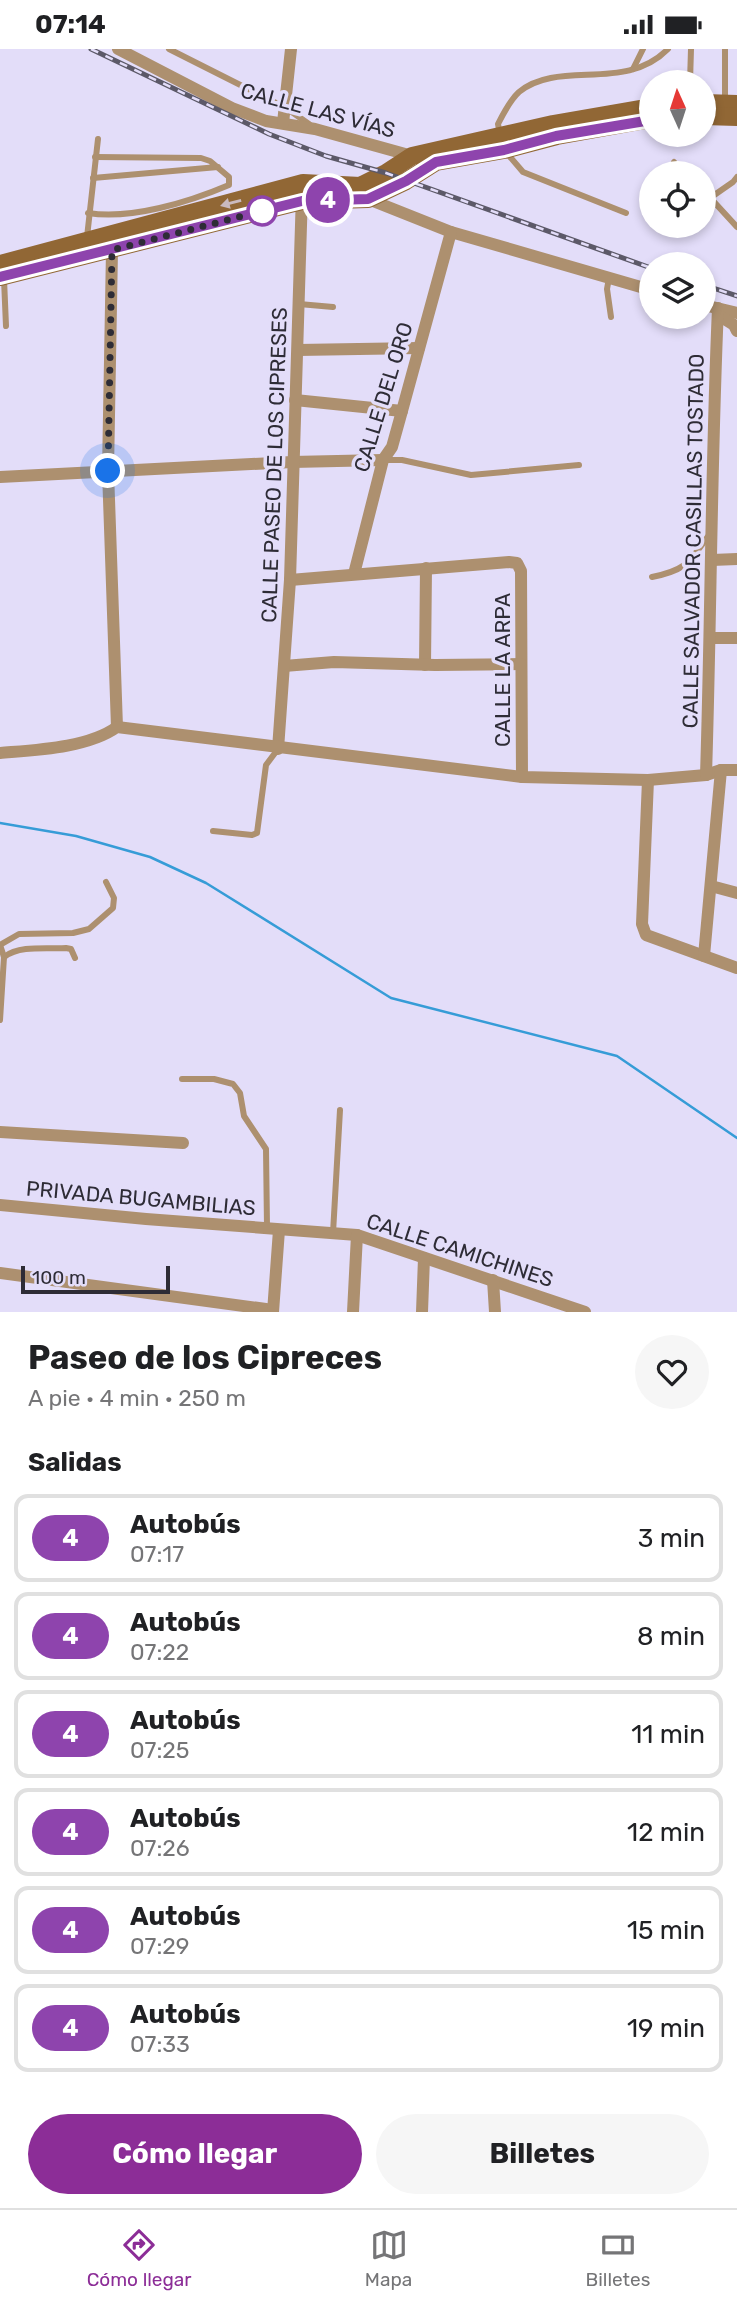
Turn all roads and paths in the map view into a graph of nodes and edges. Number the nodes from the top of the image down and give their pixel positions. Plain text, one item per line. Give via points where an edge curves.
1 (118, 49) edge
2 (169, 49) edge
3 (291, 49) edge
4 (643, 49) edge
5 (668, 49) edge
6 (691, 49) edge
7 (725, 49) edge
8 (633, 70) junction
9 (690, 70) edge
10 (286, 108) junction
11 (733, 108) edge
12 (639, 109) edge
13 (716, 113) edge
14 (639, 122) edge
15 (283, 123) junction
16 (315, 129) junction
17 (97, 139) dead end
18 (503, 144) junction
19 (412, 156) junction
20 (95, 157) junction
21 (436, 162) junction
22 (218, 167) junction
23 (737, 177) edge
24 (93, 178) junction
25 (302, 192) junction
26 (364, 192) junction
27 (716, 194) edge
28 (716, 204) edge
29 (88, 213) junction
30 (626, 213) dead end
31 (737, 227) edge
32 (451, 232) junction
33 (87, 242) junction
34 (112, 250) junction
35 (1, 273) edge
36 (609, 278) junction
37 (639, 287) edge
38 (299, 304) junction
39 (333, 307) dead end
40 (718, 312) junction
41 (737, 313) edge
42 (611, 317) dead end
43 (6, 326) dead end
44 (737, 331) edge
45 (419, 348) junction
46 (298, 350) junction
47 (295, 400) junction
48 (402, 411) junction
49 (383, 460) junction
50 (292, 462) junction
51 (579, 465) dead end
52 (108, 471) junction
53 (0, 477) edge
54 (710, 533) junction
55 (737, 559) edge
56 (712, 560) junction
57 (426, 568) junction
58 (354, 574) junction
59 (652, 577) dead end
60 (290, 580) junction
61 (711, 638) junction
62 (737, 638) edge
63 (520, 664) junction
64 (425, 665) junction
65 (284, 666) junction
66 (117, 727) junction
67 (278, 748) junction
68 (0, 753) edge
69 (737, 769) edge
70 (721, 771) junction
71 (706, 775) junction
72 (522, 777) junction
73 (648, 781) junction
74 (213, 831) dead end
75 (106, 882) dead end
76 (710, 885) junction
77 (737, 893) edge
78 (0, 945) edge
79 (704, 956) junction
80 (4, 957) junction
81 (75, 958) dead end
82 (737, 968) edge
83 (0, 1020) edge
84 (182, 1079) dead end
85 (340, 1110) dead end
86 (0, 1132) edge
87 (183, 1143) dead end
88 (0, 1205) edge
89 (273, 1229) junction
90 (333, 1233) junction
91 (358, 1235) junction
92 (424, 1258) junction
93 (0, 1273) edge
94 (493, 1280) junction
95 (571, 1310) edge
96 (273, 1311) edge
97 (353, 1312) edge
98 (422, 1312) edge
99 (495, 1312) edge
100 (585, 1312) edge

1 - 15 street, CALLE LAS VÍAS via 232,109
2 - 10 lane
3 - 10 street
4 - 8 lane
5 - 8 lane
6 - 9 lane
7 - 11 lane
8 - 18 lane via 545,79 519,93 498,124
10 - 15 street
10 - 16 lane
11 - 13 street
12 - 18 street via 552,124
14 - 18 street
15 - 16 street, CALLE LAS VÍAS
16 - 19 street, CALLE LAS VÍAS
17 - 20 lane
18 - 19 street
18 - 21 street
18 - 30 lane via 523,172
19 - 21 street, CALLE LAS VÍAS
19 - 26 street
20 - 22 lane via 201,158
20 - 24 lane
21 - 26 street via 406,181
22 - 24 lane
22 - 29 lane via 229,177 229,185 215,191 151,210
23 - 27 lane
24 - 29 lane
25 - 26 street
25 -> 33 street
25 - 34 street
25 - 38 street, CALLE PASEO DE LOS CIPRESES
26 - 32 street
28 - 31 lane
29 - 33 lane
32 - 36 street
32 - 45 street, CALLE DEL ORO
33 - 35 street
34 - 35 street
34 - 52 street
35 - 43 lane
36 - 37 street
36 - 42 lane
38 - 39 lane
38 - 46 street, CALLE PASEO DE LOS CIPRESES
40 - 41 street
40 - 44 street
40 - 54 street, CALLE SALVADOR CASILLAS TOSTADO
45 - 46 street
45 - 48 street, CALLE DEL ORO
46 - 47 street, CALLE PASEO DE LOS CIPRESES
47 - 48 street
47 - 50 street, CALLE PASEO DE LOS CIPRESES
48 - 49 street, CALLE DEL ORO
49 - 50 street
49 - 51 lane via 471,475
49 - 58 street, CALLE DEL ORO
50 - 52 street
50 - 60 street, CALLE PASEO DE LOS CIPRESES
52 - 53 street
52 - 66 street
54 - 56 street, CALLE SALVADOR CASILLAS TOSTADO
54 - 59 lane via 686,566
55 - 56 street
56 - 61 street, CALLE SALVADOR CASILLAS TOSTADO
57 - 58 street
57 - 63 street, CALLE LA ARPA via 517,563 521,571
57 - 64 street
58 - 60 street
60 - 65 street, CALLE PASEO DE LOS CIPRESES
61 - 62 street
61 - 71 street, CALLE SALVADOR CASILLAS TOSTADO
63 - 64 street
63 - 72 street, CALLE LA ARPA
64 - 65 street via 334,662
65 - 67 street, CALLE PASEO DE LOS CIPRESES
66 - 67 street
66 - 68 street via 75,743
67 - 72 street
67 - 74 lane via 266,765 257,832
69 - 70 street
70 - 71 street
70 - 76 street
71 - 73 street
72 - 73 street
73 - 79 street via 642,924 646,935
75 - 78 lane via 114,898 113,908 89,929 19,934
76 - 77 street
76 - 79 street
78 - 80 lane
79 - 82 street
80 - 81 lane via 22,950 66,948
80 - 83 lane
84 - 89 lane via 214,1079 233,1084 240,1093 244,1116 266,1149
85 - 90 lane
86 - 87 street
88 - 89 street, PRIVADA BUGAMBILIAS
89 - 90 street, CALLE CAMICHINES
89 - 96 street
90 - 91 street, CALLE CAMICHINES
91 - 92 street, CALLE CAMICHINES
91 - 97 street
92 - 94 street, CALLE CAMICHINES
92 - 98 street
93 - 96 street
94 - 95 street, CALLE CAMICHINES
94 - 99 street
95 - 100 street, CALLE CAMICHINES

